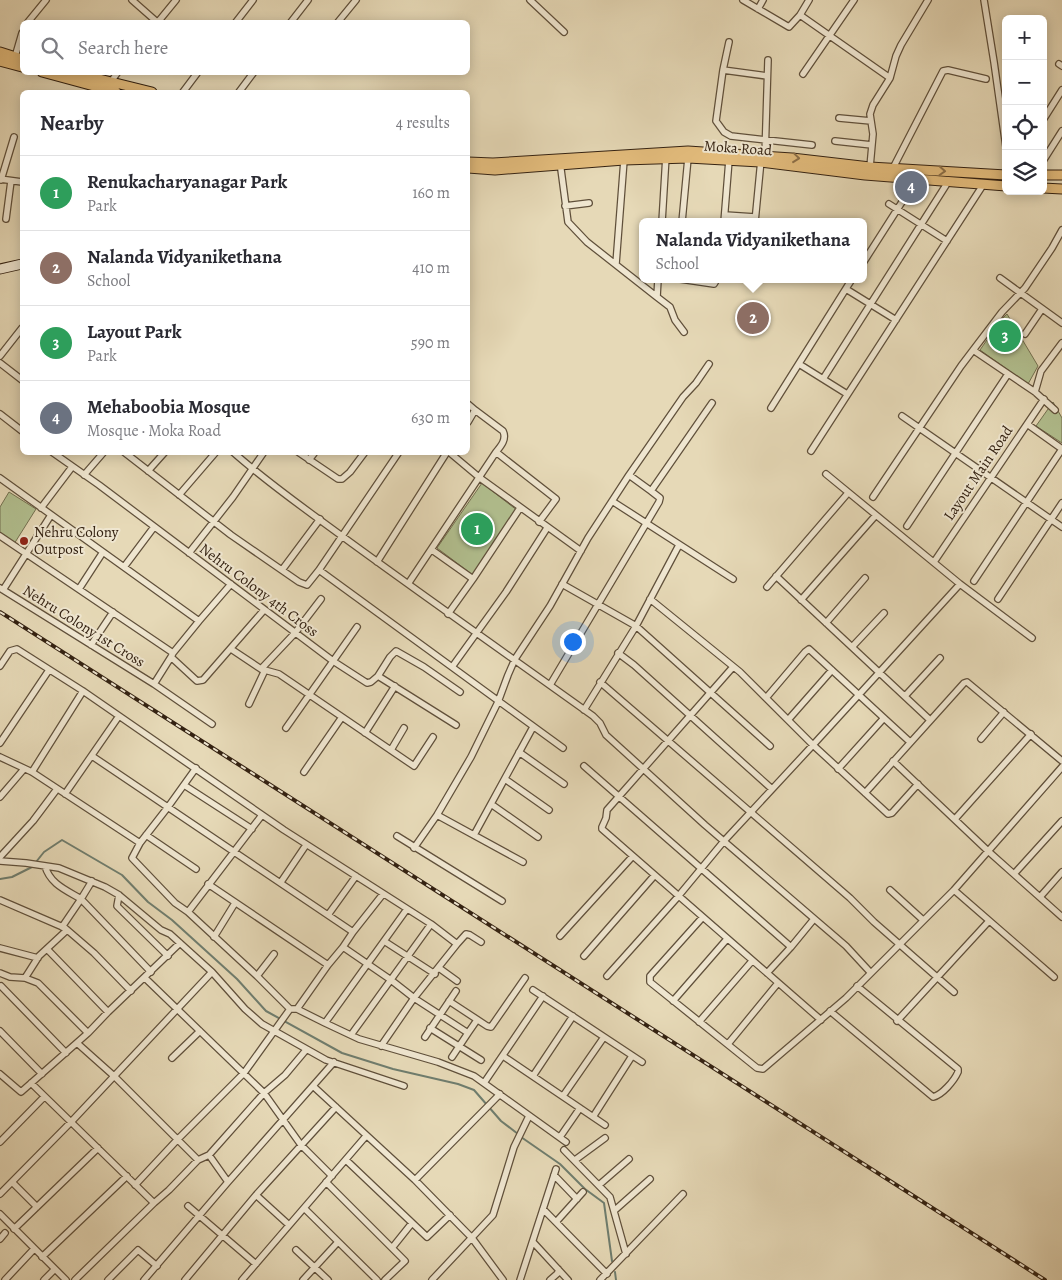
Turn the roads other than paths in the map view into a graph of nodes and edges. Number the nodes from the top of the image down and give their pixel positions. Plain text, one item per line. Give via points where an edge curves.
1 (46, 0) edge
2 (132, 0) edge
3 (166, 0) edge
4 (176, 0) edge
5 (253, 0) edge
6 (308, 0) edge
7 (356, 0) edge
8 (530, 0) edge
9 (743, 0) edge
10 (763, 0) edge
11 (809, 0) edge
12 (854, 0) edge
13 (928, 0) edge
14 (984, 0) edge
15 (172, 6) junction
16 (758, 9) junction
17 (800, 15) junction
18 (30, 20) edge
19 (156, 20) edge
20 (160, 20) edge
21 (238, 20) edge
22 (293, 20) edge
23 (340, 20) edge
24 (564, 32) dead end
25 (830, 35) junction
26 (729, 42) dead end
27 (0, 52) edge
28 (19, 58) edge
29 (768, 60) dead end
30 (0, 61) edge
31 (20, 66) edge
32 (723, 70) junction
33 (803, 74) dead end
34 (53, 75) edge
35 (82, 75) edge
36 (116, 75) edge
37 (196, 75) edge
38 (252, 75) edge
39 (767, 76) junction
40 (890, 78) junction
41 (986, 79) dead end
42 (110, 83) junction
43 (109, 90) edge
44 (143, 90) edge
45 (184, 90) edge
46 (240, 90) edge
47 (1062, 90) edge
48 (1047, 114) edge
49 (1002, 117) edge
50 (839, 118) dead end
51 (871, 121) junction
52 (1062, 131) edge
53 (14, 137) dead end
54 (766, 141) junction
55 (835, 141) dead end
56 (812, 145) dead end
57 (872, 145) junction
58 (666, 155) junction
59 (1047, 155) edge
60 (688, 158) junction
61 (762, 158) junction
62 (624, 160) junction
63 (730, 160) junction
64 (560, 161) junction
65 (470, 162) edge
66 (870, 167) junction
67 (470, 168) edge
68 (894, 168) junction
69 (1002, 174) edge
70 (1047, 175) edge
71 (1062, 175) edge
72 (0, 179) edge
73 (916, 180) junction
74 (11, 181) junction
75 (20, 182) edge
76 (948, 182) junction
77 (983, 185) junction
78 (1002, 186) edge
79 (1047, 188) edge
80 (1062, 189) edge
81 (589, 203) dead end
82 (889, 204) dead end
83 (565, 206) junction
84 (896, 210) junction
85 (662, 218) edge
86 (682, 218) edge
87 (724, 218) edge
88 (755, 218) edge
89 (6, 219) dead end
90 (920, 225) junction
91 (1062, 230) edge
92 (947, 241) junction
93 (867, 257) edge
94 (20, 264) edge
95 (616, 264) junction
96 (0, 269) edge
97 (1000, 278) dead end
98 (658, 283) edge
99 (850, 283) edge
100 (846, 289) junction
101 (1020, 292) junction
102 (657, 297) junction
103 (870, 304) junction
104 (1042, 309) junction
105 (896, 320) junction
106 (1062, 322) edge
107 (20, 331) edge
108 (684, 332) dead end
109 (1025, 334) dead end
110 (1062, 343) edge
111 (973, 350) junction
112 (0, 356) edge
113 (0, 363) edge
114 (709, 364) dead end
115 (798, 364) junction
116 (1008, 374) junction
117 (20, 378) edge
118 (823, 379) junction
119 (1034, 392) junction
120 (847, 394) junction
121 (1044, 399) junction
122 (712, 403) dead end
123 (470, 406) edge
124 (771, 408) dead end
125 (476, 410) junction
126 (1055, 410) dead end
127 (0, 414) edge
128 (902, 416) dead end
129 (470, 419) edge
130 (1027, 424) junction
131 (920, 428) junction
132 (20, 429) edge
133 (811, 451) dead end
134 (496, 452) junction
135 (956, 453) junction
136 (56, 455) edge
137 (102, 455) edge
138 (128, 455) edge
139 (162, 455) edge
140 (213, 455) edge
141 (237, 455) edge
142 (262, 455) edge
143 (302, 455) edge
144 (313, 455) edge
145 (363, 455) edge
146 (397, 455) edge
147 (446, 455) edge
148 (452, 455) edge
149 (309, 460) junction
150 (72, 467) junction
151 (252, 468) junction
152 (148, 471) junction
153 (826, 474) dead end
154 (629, 475) junction
155 (84, 476) junction
156 (990, 476) junction
157 (0, 478) edge
158 (480, 478) junction
159 (651, 491) junction
160 (848, 492) junction
161 (179, 494) junction
162 (873, 498) dead end
163 (612, 501) junction
164 (1026, 502) junction
165 (1062, 503) edge
166 (41, 508) junction
167 (520, 508) junction
168 (51, 515) junction
169 (876, 515) junction
170 (1051, 519) junction
171 (320, 520) junction
172 (214, 521) junction
173 (539, 522) junction
174 (646, 524) junction
175 (906, 526) dead end
176 (154, 527) junction
177 (1062, 527) edge
178 (547, 528) junction
179 (0, 536) edge
180 (342, 536) junction
181 (679, 545) junction
182 (432, 550) junction
183 (581, 551) junction
184 (103, 552) junction
185 (26, 554) junction
186 (190, 554) junction
187 (377, 562) junction
188 (934, 562) junction
189 (124, 567) junction
190 (282, 570) junction
191 (319, 570) junction
192 (776, 576) junction
193 (865, 578) dead end
194 (473, 579) junction
195 (734, 579) dead end
196 (974, 581) dead end
197 (231, 584) junction
198 (408, 584) junction
199 (562, 584) junction
200 (960, 584) junction
201 (766, 587) dead end
202 (78, 588) junction
203 (1, 589) edge
204 (321, 599) dead end
205 (650, 599) junction
206 (998, 599) dead end
207 (801, 600) junction
208 (598, 604) junction
209 (264, 610) junction
210 (114, 612) junction
211 (884, 613) dead end
212 (448, 614) junction
213 (199, 621) junction
214 (826, 623) junction
215 (636, 626) junction
216 (357, 627) dead end
217 (295, 632) junction
218 (476, 634) junction
219 (1032, 638) dead end
220 (91, 645) junction
221 (852, 647) junction
222 (231, 649) junction
223 (618, 653) junction
224 (172, 655) junction
225 (2, 658) edge
226 (940, 658) dead end
227 (515, 660) junction
228 (334, 661) junction
229 (0, 666) edge
230 (452, 667) junction
231 (733, 667) junction
232 (263, 669) junction
233 (49, 670) junction
234 (832, 670) junction
235 (879, 673) junction
236 (378, 676) junction
237 (600, 682) junction
238 (154, 684) junction
239 (550, 685) junction
240 (395, 686) junction
241 (83, 691) junction
242 (460, 692) dead end
243 (711, 693) junction
244 (310, 695) junction
245 (859, 695) junction
246 (905, 696) junction
247 (766, 698) junction
248 (498, 702) junction
249 (249, 704) dead end
250 (584, 710) junction
251 (1004, 712) junction
252 (119, 716) junction
253 (690, 716) junction
254 (342, 717) junction
255 (884, 718) junction
256 (788, 720) junction
257 (930, 720) junction
258 (212, 724) dead end
259 (456, 725) dead end
260 (533, 727) junction
261 (286, 728) dead end
262 (404, 728) dead end
263 (364, 733) junction
264 (1031, 734) junction
265 (433, 737) dead end
266 (981, 739) dead end
267 (668, 741) junction
268 (910, 742) junction
269 (0, 743) edge
270 (813, 745) junction
271 (770, 746) dead end
272 (563, 748) dead end
273 (391, 750) junction
274 (520, 752) junction
275 (92, 756) junction
276 (0, 757) edge
277 (893, 761) junction
278 (1062, 761) edge
279 (584, 766) dead end
280 (1062, 767) edge
281 (196, 768) junction
282 (24, 769) junction
283 (643, 769) junction
284 (838, 769) junction
285 (32, 772) junction
286 (304, 772) dead end
287 (505, 779) junction
288 (564, 784) dead end
289 (918, 784) junction
290 (184, 785) junction
291 (57, 789) junction
292 (772, 789) junction
293 (865, 793) junction
294 (66, 794) junction
295 (0, 797) edge
296 (619, 797) junction
297 (491, 804) junction
298 (168, 807) junction
299 (549, 810) dead end
300 (750, 813) junction
301 (262, 815) junction
302 (437, 815) junction
303 (955, 819) junction
304 (1062, 821) edge
305 (252, 829) junction
306 (146, 835) junction
307 (474, 835) junction
308 (397, 836) dead end
309 (538, 837) dead end
310 (724, 841) junction
311 (140, 842) junction
312 (306, 845) junction
313 (414, 848) junction
314 (988, 850) junction
315 (234, 853) junction
316 (632, 857) junction
317 (0, 859) edge
318 (523, 862) dead end
319 (43, 866) junction
320 (196, 869) dead end
321 (700, 869) junction
322 (1062, 872) edge
323 (1014, 874) junction
324 (356, 876) junction
325 (654, 876) junction
326 (92, 881) junction
327 (281, 882) junction
328 (208, 884) junction
329 (890, 890) dead end
330 (954, 890) junction
331 (383, 894) junction
332 (119, 895) junction
333 (678, 897) junction
334 (1040, 897) junction
335 (81, 899) junction
336 (0, 900) edge
337 (502, 901) dead end
338 (235, 903) junction
339 (407, 909) junction
340 (188, 912) junction
341 (328, 915) junction
342 (1062, 917) edge
343 (702, 918) junction
344 (814, 919) junction
345 (923, 920) junction
346 (989, 921) junction
347 (430, 924) junction
348 (65, 928) junction
349 (353, 932) junction
350 (560, 936) dead end
351 (214, 937) junction
352 (727, 939) junction
353 (384, 941) junction
354 (482, 942) dead end
355 (180, 943) junction
356 (458, 944) junction
357 (899, 944) junction
358 (343, 947) junction
359 (791, 947) junction
360 (0, 948) edge
361 (47, 949) junction
362 (274, 954) dead end
363 (168, 956) junction
364 (584, 956) dead end
365 (408, 957) junction
366 (38, 958) junction
367 (752, 961) junction
368 (328, 964) junction
369 (368, 964) junction
370 (439, 968) junction
371 (151, 972) junction
372 (212, 972) junction
373 (870, 972) junction
374 (0, 973) edge
375 (767, 973) junction
376 (435, 974) junction
377 (256, 976) junction
378 (607, 976) dead end
379 (10, 977) junction
380 (936, 977) junction
381 (1054, 977) dead end
382 (25, 978) junction
383 (144, 978) junction
384 (525, 978) dead end
385 (391, 980) junction
386 (457, 981) dead end
387 (778, 983) junction
388 (857, 986) junction
389 (0, 987) edge
390 (456, 990) dead end
391 (532, 990) dead end
392 (131, 992) junction
393 (954, 992) dead end
394 (543, 996) junction
395 (414, 998) junction
396 (449, 1001) junction
397 (673, 1002) junction
398 (176, 1009) junction
399 (293, 1009) junction
400 (108, 1012) junction
401 (830, 1012) junction
402 (438, 1015) junction
403 (573, 1016) junction
404 (477, 1020) junction
405 (821, 1020) junction
406 (897, 1021) junction
407 (699, 1022) junction
408 (325, 1024) junction
409 (430, 1028) junction
410 (0, 1031) edge
411 (200, 1031) junction
412 (274, 1032) junction
413 (88, 1033) junction
414 (468, 1033) junction
415 (351, 1035) junction
416 (424, 1036) dead end
417 (604, 1037) junction
418 (77, 1043) junction
419 (728, 1044) junction
420 (381, 1046) junction
421 (458, 1046) junction
422 (306, 1050) junction
423 (66, 1053) junction
424 (503, 1056) junction
425 (632, 1056) junction
426 (452, 1057) dead end
427 (172, 1058) dead end
428 (481, 1060) dead end
429 (334, 1062) junction
430 (642, 1062) dead end
431 (244, 1073) junction
432 (0, 1074) edge
433 (42, 1074) junction
434 (114, 1076) junction
435 (534, 1076) junction
436 (31, 1083) junction
437 (484, 1083) junction
438 (313, 1086) junction
439 (404, 1086) dead end
440 (264, 1093) junction
441 (500, 1094) junction
442 (563, 1096) junction
443 (44, 1097) junction
444 (336, 1107) junction
445 (580, 1108) junction
446 (529, 1116) junction
447 (593, 1116) junction
448 (284, 1120) junction
449 (71, 1122) junction
450 (605, 1125) dead end
451 (366, 1136) junction
452 (560, 1137) junction
453 (605, 1138) dead end
454 (178, 1140) junction
455 (0, 1142) edge
456 (566, 1142) dead end
457 (301, 1145) junction
458 (98, 1148) junction
459 (564, 1150) dead end
460 (209, 1156) junction
461 (629, 1159) dead end
462 (198, 1160) junction
463 (346, 1160) junction
464 (575, 1160) junction
465 (127, 1176) junction
466 (332, 1176) junction
467 (650, 1179) dead end
468 (415, 1180) junction
469 (12, 1182) junction
470 (228, 1182) junction
471 (326, 1182) junction
472 (136, 1185) junction
473 (599, 1186) junction
474 (584, 1192) dead end
475 (0, 1194) edge
476 (683, 1194) dead end
477 (256, 1195) junction
478 (577, 1199) junction
479 (154, 1203) junction
480 (188, 1206) dead end
481 (37, 1207) junction
482 (304, 1208) junction
483 (543, 1209) junction
484 (615, 1210) junction
485 (0, 1214) edge
486 (200, 1215) junction
487 (450, 1215) junction
488 (556, 1222) junction
489 (412, 1223) junction
490 (289, 1225) junction
491 (14, 1229) junction
492 (6, 1234) dead end
493 (222, 1236) junction
494 (472, 1238) junction
495 (0, 1239) edge
496 (338, 1242) junction
497 (533, 1242) junction
498 (392, 1248) junction
499 (34, 1249) junction
500 (296, 1250) dead end
501 (626, 1254) junction
502 (42, 1256) junction
503 (256, 1264) junction
504 (157, 1266) junction
505 (315, 1267) junction
506 (55, 1269) junction
507 (558, 1269) junction
508 (607, 1274) junction
509 (5, 1280) edge
510 (44, 1280) edge
511 (66, 1280) edge
512 (75, 1280) edge
513 (108, 1280) edge
514 (144, 1280) edge
515 (185, 1280) edge
516 (242, 1280) edge
517 (303, 1280) edge
518 (328, 1280) edge
519 (377, 1280) edge
520 (385, 1280) edge
521 (432, 1280) edge
522 (503, 1280) edge
523 (520, 1280) edge
524 (550, 1280) edge
525 (568, 1280) edge
526 (600, 1280) edge

1 - 18 street
2 - 19 street
3 - 15 street
4 - 15 street
5 - 21 street
6 - 22 street
7 - 23 street
8 - 24 street
9 - 16 street
10 - 16 street
11 - 17 street
12 - 25 street
13 - 40 street via 901,45
14 - 49 street
15 - 20 street
16 - 17 street via 789,27
17 - 25 street
25 - 33 street
25 - 40 street
26 - 32 street
27 - 28 main road
29 - 39 street
30 - 31 main road
32 - 39 street
32 - 54 street via 716,121 720,128 731,136
34 - 43 main road
35 - 42 main road
36 - 42 street
37 - 45 street
38 - 46 street
39 - 54 street
40 - 51 street via 873,105
41 - 68 street via 948,70 943,72
42 - 44 main road
47 - 48 street
50 - 51 street
51 - 57 street
52 - 59 street
53 - 72 street
54 - 56 street
54 - 61 street
55 - 57 street
57 - 66 street
58 - 60 main road, Moka Road
58 - 61 main road, Moka Road via 688,150
58 - 62 main road, Moka Road
58 - 64 main road, Moka Road
58 - 85 street
60 - 63 main road, Moka Road
60 - 86 street
61 - 63 main road, Moka Road
61 -> 66 main road, Moka Road
61 - 73 main road, Moka Road
61 - 88 street
62 - 64 main road, Moka Road
62 - 95 street
63 - 87 street
64 - 65 main road, Moka Road
64 - 67 main road, Moka Road via 496,170
64 - 83 street
66 - 68 main road, Moka Road
68 -> 69 main road
70 - 71 main road
72 - 74 street
73 - 76 main road, Moka Road
73 - 84 street
74 - 75 street
74 - 89 street
76 - 77 main road, Moka Road
76 - 90 street
77 - 78 main road, Moka Road
77 - 92 street
79 - 80 main road
81 - 83 street
82 - 84 street
83 - 95 street via 572,227
84 - 90 street
84 - 93 street
90 - 92 street
90 - 103 street
91 - 101 street via 1026,288
92 - 105 street
94 - 96 main road
95 - 102 street
97 - 101 street
98 - 102 street
99 - 100 street
100 - 103 street
100 - 115 street
101 - 104 street
101 - 111 street
102 - 108 street via 670,307
103 - 105 street
103 - 118 street
104 - 106 street
104 - 109 street
105 - 120 street
107 - 112 street
110 - 119 street via 1041,371
111 - 116 street
111 - 131 street
113 - 117 street
114 - 154 street
115 - 118 street
115 - 124 street
116 - 119 street
116 - 135 street
118 - 120 street
119 - 121 street
120 - 133 street
121 - 126 street
121 - 130 street, Layout Main Road
122 - 159 street
123 - 125 street
125 - 129 street
125 - 134 street via 505,435
127 - 132 street
128 - 131 street
130 - 156 street, Layout Main Road
130 - 164 street via 1062,449
131 - 135 street
131 - 162 street
134 - 158 street
134 - 173 street via 556,499
135 - 156 street
135 - 175 street
136 - 150 street, Nehru Colony 4th Cross
137 - 155 street
138 - 152 street
139 - 152 street
140 - 161 street
141 - 151 street
142 - 151 street
143 - 149 street
144 - 149 street
145 - 149 street via 342,479
146 - 180 street
147 - 187 street
148 - 158 street
150 - 155 street, Nehru Colony 4th Cross
150 - 166 street
151 - 171 street
151 - 172 street
152 - 161 street
153 - 160 street
154 - 159 street
154 - 163 street
155 - 176 street, Nehru Colony 4th Cross
156 - 164 street
156 - 188 street, Layout Main Road
157 - 166 street
158 - 167 street
158 - 182 street
159 - 174 street via 660,498
160 - 169 street
160 - 192 street
161 - 172 street
163 - 174 street
163 - 183 street
164 - 170 street
164 - 196 street
165 - 170 street
166 - 168 street
167 - 173 street
167 - 194 street
168 - 184 street
168 - 185 street
169 - 188 street
169 - 207 street
170 - 177 street
170 - 206 street
171 - 180 street
171 - 190 street
172 - 186 street
172 - 190 street
173 - 178 street
174 - 181 street
174 - 208 street
176 - 186 street, Nehru Colony 4th Cross
176 - 189 street
178 - 183 street
178 - 218 street
179 - 185 street
180 - 187 street
180 - 191 street
181 - 195 street
181 - 205 street
182 - 194 street
182 - 198 street
183 - 199 street
184 - 189 street
184 - 202 street
185 - 202 street
185 - 203 street
186 - 197 street, Nehru Colony 4th Cross
187 - 198 street
188 - 200 street
189 - 213 street
190 - 191 street via 306,585
191 - 230 street
192 - 201 street
192 - 207 street
193 - 214 street
194 - 212 street
197 - 209 street, Nehru Colony 4th Cross
197 - 213 street
198 - 212 street
199 - 208 street
199 - 227 street
200 - 219 street
200 - 235 street
202 - 210 street
203 - 220 street, Nehru Colony 1st Cross
204 - 217 street
205 - 215 street
205 - 231 street
207 - 214 street
208 - 215 street
208 - 239 street
209 - 217 street, Nehru Colony 4th Cross
209 - 222 street
210 - 220 street
210 - 224 street
211 - 221 street
212 - 218 street
213 - 224 street
214 - 221 street
215 - 223 street
215 - 243 street
216 - 228 street
217 - 228 street, Nehru Colony 4th Cross
217 - 232 street
218 - 227 street
218 - 230 street
220 - 238 street, Nehru Colony 1st Cross
221 - 235 street
222 - 224 street via 202,680 197,681
222 - 232 street
223 - 237 street
223 - 253 street
224 - 238 street
225 - 229 street
225 - 233 street via 15,649
226 - 246 street
227 - 239 street
227 - 248 street
228 - 236 street, Nehru Colony 4th Cross via 367,682
228 - 244 street
230 - 248 street
231 - 243 street
231 - 247 street
232 - 244 street via 279,674
232 - 249 street
233 - 241 street
233 - 269 street
234 - 245 street
234 - 247 street via 807,650
234 - 256 street
235 - 245 street
235 - 246 street
236 - 240 street, Nehru Colony 4th Cross
236 - 242 street via 396,651
237 - 250 street
237 - 267 street
238 - 258 street, Nehru Colony 1st Cross
239 - 250 street
240 - 259 street, Nehru Colony 4th Cross
240 - 263 street
241 - 252 street
241 - 285 street
243 - 253 street
243 - 271 street
244 - 254 street
244 - 261 street
245 - 255 street
245 - 270 street
246 - 257 street
247 - 256 street
248 - 260 street
248 - 302 street
250 - 283 street
251 - 257 street via 967,682
251 - 264 street
251 - 266 street
252 - 275 street
252 - 281 street
253 - 267 street
253 - 292 street
254 - 263 street
254 - 286 street
255 - 268 street
255 - 284 street
256 - 270 street
257 - 268 street
260 - 272 street
260 - 274 street
262 - 273 street
263 - 273 street
264 - 278 street
264 - 303 street
265 - 273 street via 414,766
267 - 283 street
267 - 300 street
268 - 277 street
270 - 284 street
270 - 292 street
274 - 287 street
274 - 288 street
275 - 294 street
275 - 298 street
276 - 282 street
277 - 289 street
277 - 293 street
279 - 296 street
280 - 314 street
281 - 290 street
281 - 301 street
282 - 285 street
282 - 295 street
283 - 296 street
283 - 310 street
284 - 293 street
285 - 291 street
287 - 297 street
287 - 299 street
289 - 293 street via 890,814
289 - 303 street
290 - 298 street
290 - 305 street
291 - 294 street
291 - 317 street
292 - 300 street
294 - 311 street
296 - 316 street via 607,810 602,830
296 - 321 street
297 - 307 street
297 - 309 street
298 - 306 street
298 - 315 street
300 - 310 street
300 - 357 street via 846,894
301 - 305 street
301 - 312 street
302 - 307 street
302 - 313 street
303 - 314 street
304 - 323 street
305 - 315 street
306 - 311 street
306 - 320 street
307 - 318 street
308 - 313 street
310 - 321 street
310 - 344 street
311 - 340 street via 132,858 175,903
312 - 324 street
312 - 327 street
313 - 337 street
314 - 323 street
314 - 330 street
315 - 327 street
315 - 328 street
316 - 325 street
316 - 350 street
317 - 319 street
319 - 326 street via 59,868
319 - 335 street via 52,881
321 - 333 street
321 - 359 street
322 - 334 street
323 - 334 street
324 - 331 street
324 - 341 street
325 - 333 street
325 - 364 street
326 - 332 street
326 - 335 street
327 - 341 street
328 - 338 street
328 - 340 street
329 - 345 street
330 - 345 street
330 - 346 street
331 - 339 street
331 - 349 street
332 - 355 street
332 - 363 street via 117,906
333 - 343 street
333 - 378 street
334 - 342 street
335 - 348 street
335 - 371 street
336 - 348 street
338 - 351 street
338 - 368 street
339 - 347 street
339 - 353 street
340 - 351 street
341 - 349 street
343 - 352 street
343 - 397 street via 649,980
344 - 359 street
344 - 373 street
345 - 357 street
346 - 380 street
346 - 381 street
347 - 356 street
347 - 365 street
348 - 361 street
348 - 392 street
349 - 358 street
351 - 377 street
352 - 367 street
352 - 397 street
353 - 365 street
353 - 369 street
354 - 356 street via 466,934
355 - 363 street
355 - 372 street
356 - 370 street
357 - 373 street
357 - 380 street
358 - 368 street
358 - 369 street
359 - 375 street
360 - 366 street
361 - 366 street
361 - 400 street
362 - 377 street
363 - 371 street
365 - 376 street
365 - 385 street
366 - 382 street
367 - 375 street
367 - 407 street
368 - 399 street
369 - 385 street
369 - 408 street
370 - 376 street
370 - 386 street
371 - 383 street
372 - 398 street
372 - 412 street via 245,1009
373 - 388 street
374 - 379 street
375 - 387 street
376 - 395 street
377 - 399 street
379 - 382 street
379 - 389 street
380 - 393 street
380 - 406 street
382 - 413 street via 38,983
383 - 392 street
383 - 398 street
384 - 404 street via 491,1027
385 - 395 street
385 - 415 street
387 - 405 street
387 - 419 street
388 - 401 street
388 - 406 street
389 - 423 street
390 - 396 street
391 - 394 street
392 - 400 street
394 - 403 street
394 - 424 street
395 - 402 street
395 - 420 street
396 - 402 street
396 - 404 street
397 - 407 street
398 - 411 street
398 - 434 street
399 - 408 street
399 - 412 street
400 - 413 street
401 - 405 street
401 - 406 street via 933,1097 938,1096 956,1078 958,1069
402 - 409 street
402 - 414 street
403 - 417 street
403 - 435 street
404 - 414 street
405 - 419 street via 763,1069 757,1068
407 - 419 street
408 - 415 street
409 - 416 street
409 - 421 street
410 - 433 street
411 - 427 street
411 - 431 street
412 - 422 street
412 - 431 street
413 - 418 street
414 - 421 street
415 - 420 street
417 - 425 street
417 - 442 street
418 - 423 street
418 - 434 street
420 - 437 street via 438,1062
421 - 426 street
421 - 428 street
422 - 429 street
422 - 440 street
423 - 433 street
424 - 435 street
424 - 437 street
425 - 430 street
425 - 447 street
429 - 438 street
429 - 439 street
431 - 440 street
431 - 454 street
432 - 436 street via 20,1092
433 - 436 street
434 - 449 street
434 - 454 street
435 - 442 street
436 - 443 street
437 - 441 street
438 - 444 street
438 - 448 street
440 - 448 street
440 - 460 street
441 - 446 street
441 - 468 street
442 - 445 street
443 - 449 street
443 - 455 street
444 - 451 street
444 - 457 street
445 - 447 street
445 - 452 street
446 - 452 street
446 - 494 street via 493,1215
447 - 450 street
448 - 457 street
448 - 470 street
449 - 458 street
449 - 469 street
451 - 463 street
451 - 468 street
452 - 456 street
453 - 464 street
454 - 462 street
454 - 472 street
457 - 466 street
457 - 477 street
458 - 465 street
458 - 481 street
459 - 464 street
460 - 462 street
460 - 470 street
461 - 473 street
462 - 479 street
463 - 466 street
463 - 489 street
464 - 473 street
465 - 472 street
465 - 502 street
466 - 471 street
467 - 484 street
468 - 487 street
469 - 475 street
469 - 481 street
470 - 486 street
471 - 482 street
471 - 498 street
472 - 479 street
473 - 484 street via 610,1197
474 - 478 street
476 - 501 street
477 - 490 street
477 - 493 street
478 - 483 street via 555,1172
478 - 488 street
479 - 512 street
480 - 486 street
481 - 491 street
482 - 490 street
482 - 496 street
483 - 488 street
483 - 497 street
484 - 501 street
485 - 491 street
486 - 493 street
486 - 504 street
487 - 489 street via 427,1237
487 - 494 street
488 - 508 street
489 - 498 street
490 - 503 street
491 - 499 street
492 - 495 street
493 - 503 street
493 - 515 street
494 - 521 street
494 - 522 street
496 - 505 street
496 - 519 street
497 - 507 street
497 - 523 street
498 - 520 street via 405,1261
499 - 502 street
499 - 509 street
500 - 505 street
501 - 508 street
502 - 506 street
503 - 516 street
504 - 513 street via 138,1250
504 - 514 street
505 - 517 street
505 - 518 street
506 - 510 street
506 - 511 street
507 - 524 street
507 - 525 street
508 - 526 street

